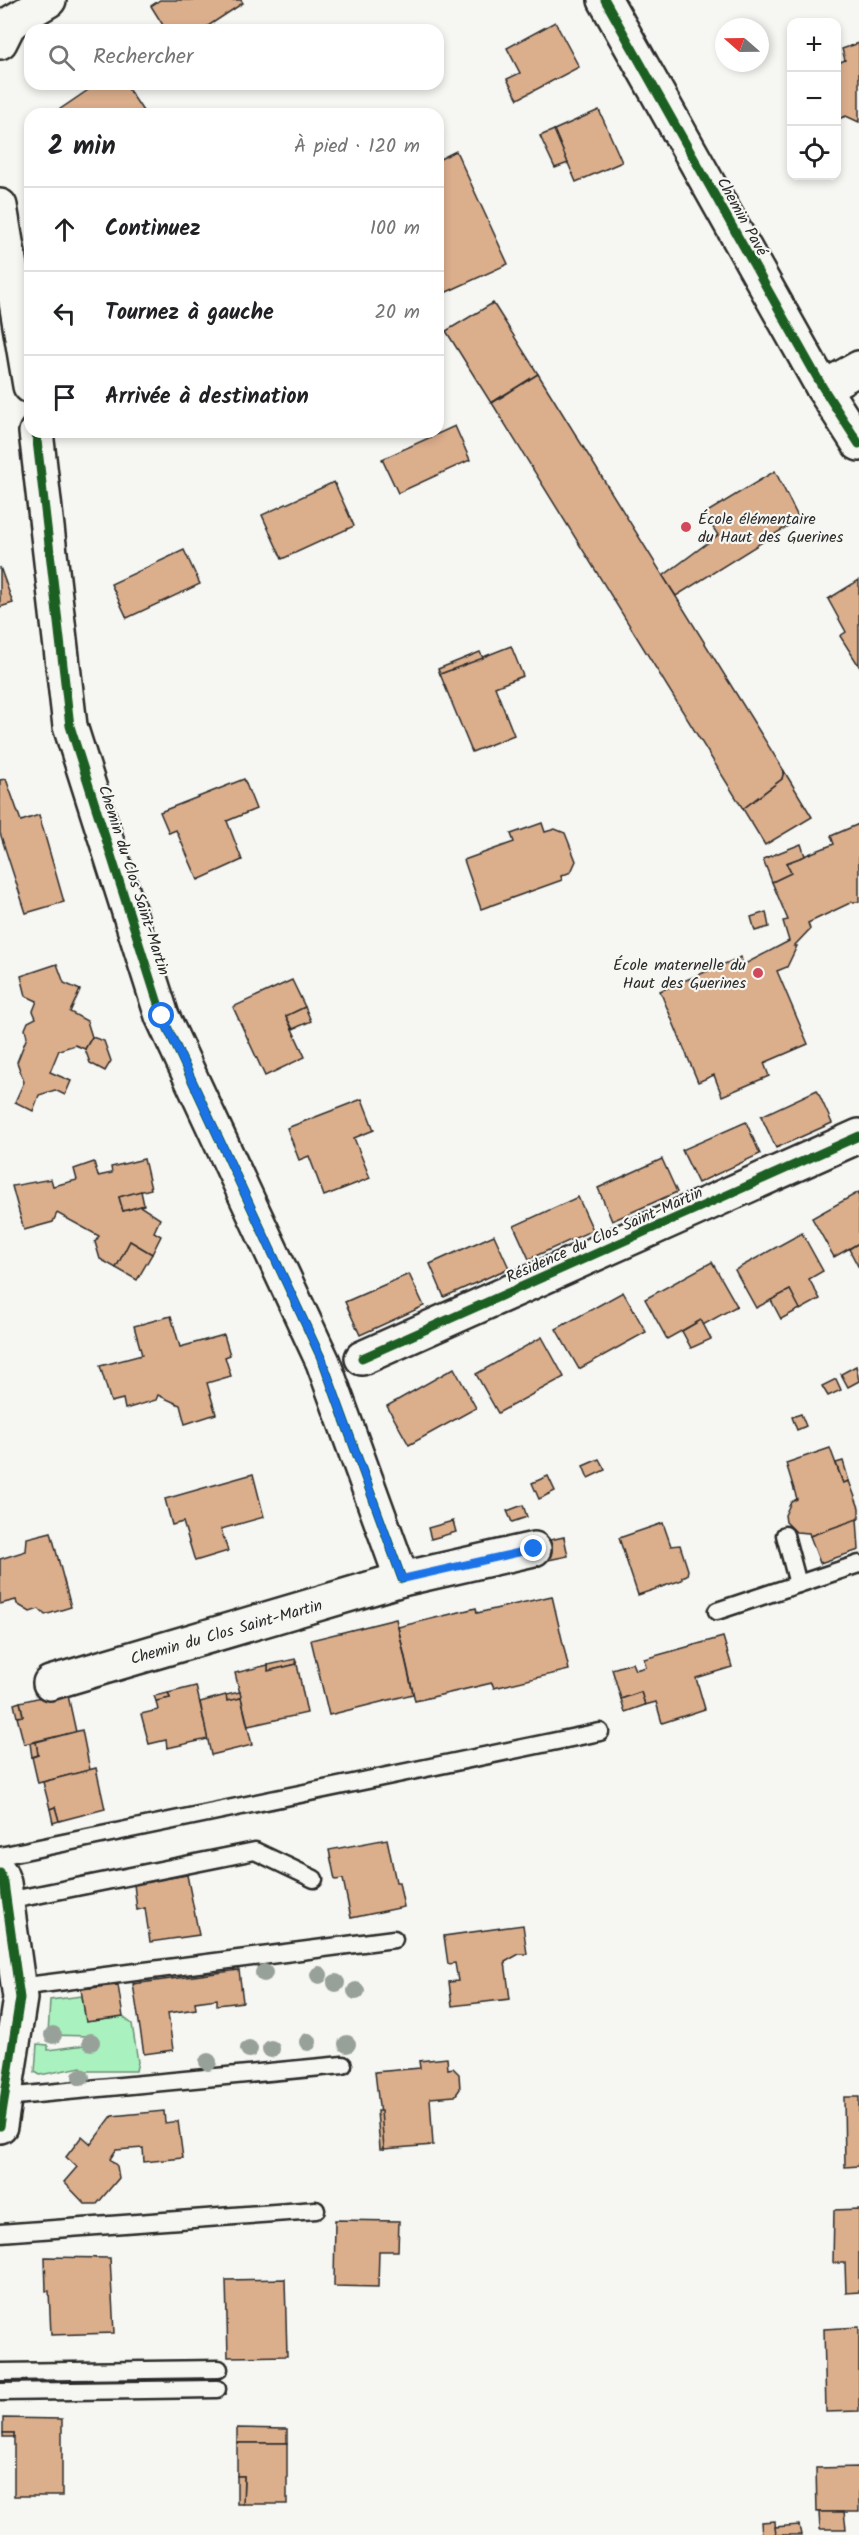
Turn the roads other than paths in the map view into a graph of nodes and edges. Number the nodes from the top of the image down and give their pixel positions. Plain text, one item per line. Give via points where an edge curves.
1 (49, 0) edge
2 (605, 0) edge
3 (0, 42) edge
4 (0, 206) edge
5 (24, 350) edge
6 (859, 368) edge
7 (823, 388) junction
8 (37, 438) edge
9 (859, 444) edge
10 (859, 1137) edge
11 (362, 1358) dead end
12 (785, 1535) dead end
13 (534, 1549) dead end
14 (859, 1564) edge
15 (402, 1579) junction
16 (798, 1584) junction
17 (717, 1611) dead end
18 (50, 1683) dead end
19 (600, 1732) dead end
20 (0, 1856) edge
21 (314, 1879) dead end
22 (3, 1887) edge
23 (394, 1939) dead end
24 (19, 1986) junction
25 (343, 2065) dead end
26 (2, 2112) edge
27 (316, 2210) dead end
28 (0, 2233) edge
29 (219, 2368) dead end
30 (0, 2372) edge
31 (217, 2390) dead end
32 (0, 2392) edge

1 - 3 street via 9,24
2 - 7 street, Chemin Pavé
4 - 5 street
6 - 7 street
7 - 9 street, Chemin Pavé
8 - 15 street, Chemin du Clos Saint-Martin via 70,726 162,1016 323,1362
10 - 11 street, Résidence du Clos Saint-Martin
12 - 16 lane
13 - 15 street, Chemin du Clos Saint-Martin
14 - 16 lane
15 - 18 street, Chemin du Clos Saint-Martin
16 - 17 lane
19 - 20 lane
21 - 22 lane via 255,1851
22 - 24 street
23 - 24 lane
24 - 26 street via 21,1998
25 - 26 lane
27 - 28 lane
29 - 30 lane
31 - 32 lane

